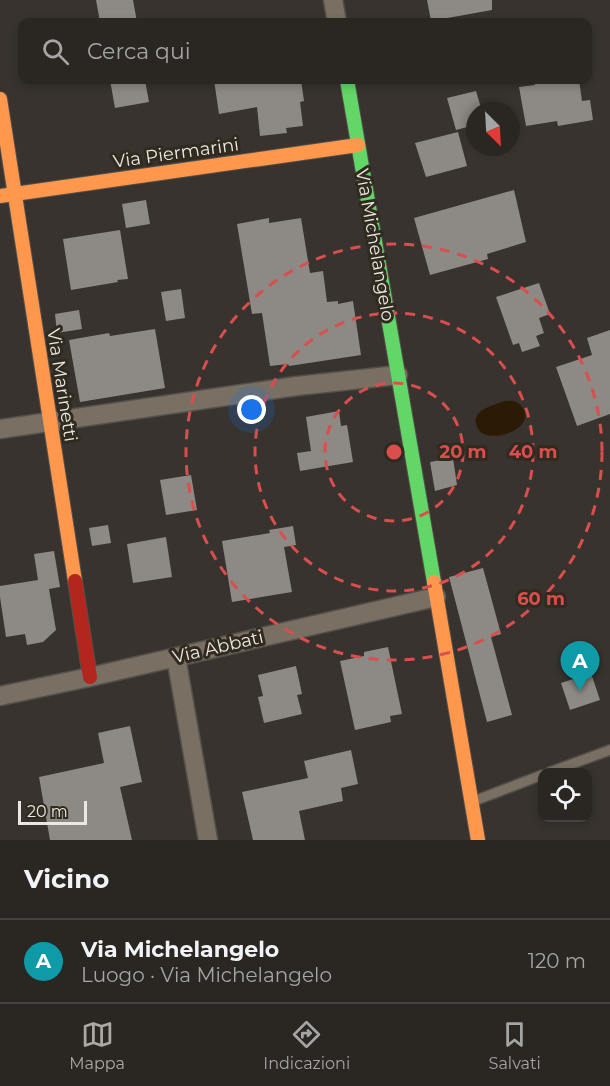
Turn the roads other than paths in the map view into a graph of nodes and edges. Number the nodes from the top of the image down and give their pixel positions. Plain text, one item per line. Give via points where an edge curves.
1 (333, 0) edge
2 (336, 18) edge
3 (348, 84) edge
4 (0, 99) edge
5 (358, 145) junction
6 (15, 194) junction
7 (0, 196) edge
8 (398, 375) junction
9 (49, 421) junction
10 (0, 429) edge
11 (436, 597) junction
12 (176, 657) junction
13 (90, 676) junction
14 (0, 696) edge
15 (610, 750) edge
16 (561, 768) edge
17 (538, 777) edge
18 (471, 801) junction
19 (208, 840) edge
20 (478, 840) edge

1 - 2 street
3 - 5 street, Via Michelangelo
4 - 6 street, Via Marinetti
5 - 6 street, Via Piermarini
5 - 8 street, Via Michelangelo
6 - 7 street, Via Piermarini
6 - 9 street, Via Marinetti
8 - 9 street
8 - 11 street, Via Michelangelo
9 - 10 street
9 - 13 street, Via Marinetti
11 - 12 street, Via Abbati
11 - 18 street, Via Michelangelo
12 - 13 street, Via Abbati
12 - 19 street
13 - 14 street, Via Abbati
15 - 16 lane
17 - 18 lane
18 - 20 street, Via Michelangelo

